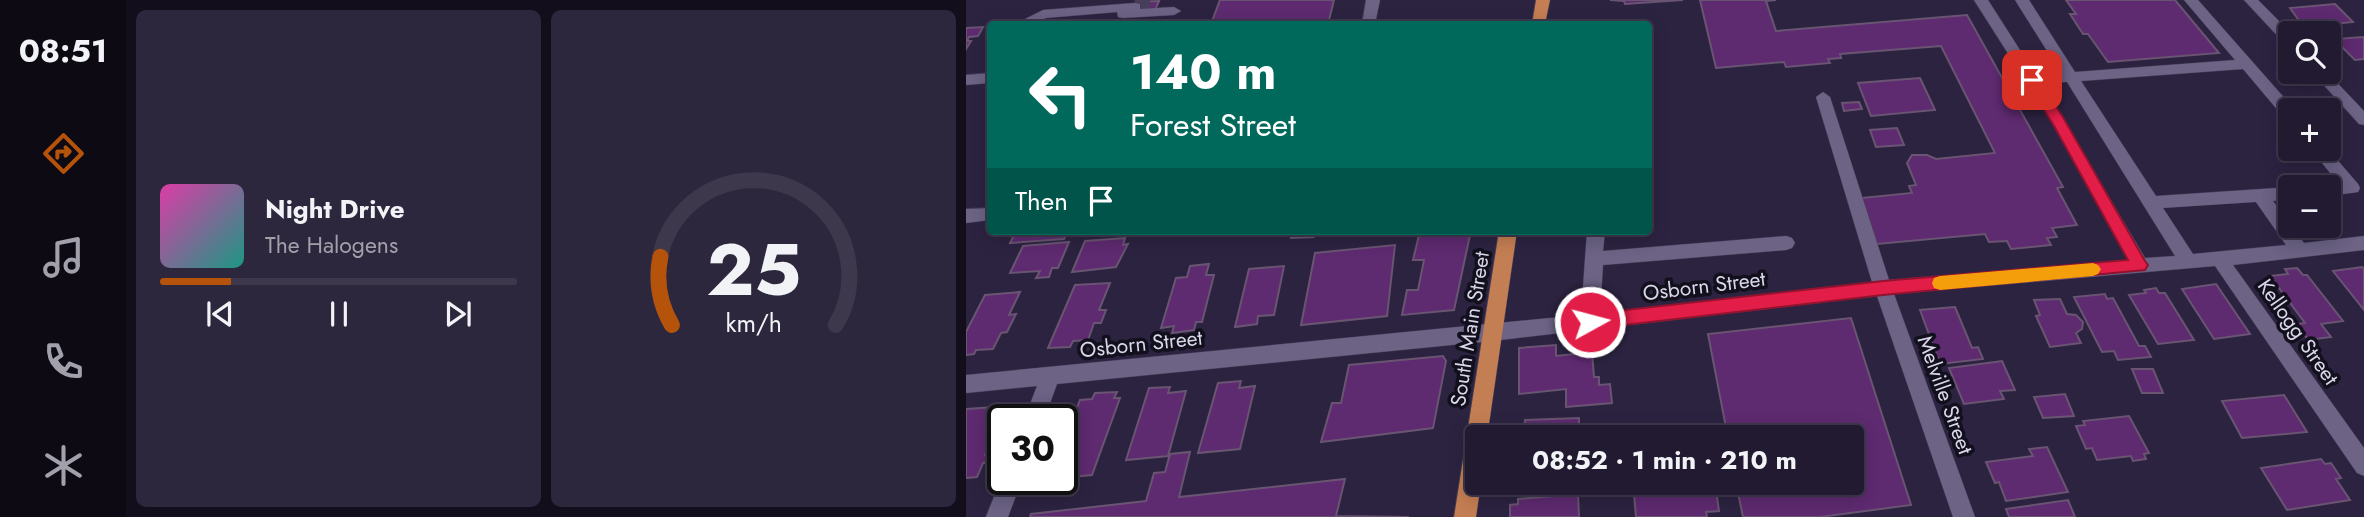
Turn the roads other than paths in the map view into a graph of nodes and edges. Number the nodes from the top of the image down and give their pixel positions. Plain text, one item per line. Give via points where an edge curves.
1 (1373, 0) edge
2 (1543, 0) edge
3 (1981, 0) edge
4 (2022, 0) edge
5 (2191, 0) edge
6 (2251, 0) edge
7 (1157, 6) dead end
8 (1135, 8) dead end
9 (1118, 9) junction
10 (1171, 18) edge
11 (1028, 21) edge
12 (1370, 21) edge
13 (1540, 21) edge
14 (2278, 28) edge
15 (2246, 64) junction
16 (987, 74) edge
17 (2071, 77) junction
18 (966, 80) edge
19 (2032, 80) junction
20 (2330, 84) edge
21 (1823, 97) dead end
22 (2278, 101) edge
23 (2364, 120) edge
24 (2329, 161) edge
25 (2341, 175) edge
26 (2341, 175) edge
27 (2341, 189) edge
28 (2278, 193) edge
29 (2260, 195) junction
30 (2151, 203) junction
31 (987, 214) edge
32 (966, 216) edge
33 (1507, 235) edge
34 (1596, 235) edge
35 (1786, 243) dead end
36 (2364, 243) edge
37 (2300, 250) junction
38 (1594, 259) junction
39 (2219, 259) junction
40 (2188, 261) junction
41 (2140, 265) junction
42 (1883, 288) junction
43 (1590, 322) junction
44 (1492, 333) junction
45 (1051, 375) junction
46 (966, 384) edge
47 (1040, 404) edge
48 (2364, 466) edge
49 (1005, 495) edge
50 (997, 517) edge
51 (1465, 517) edge
52 (1964, 517) edge

1 - 12 street
2 - 13 main road
3 - 19 street
4 - 17 street
5 - 15 street
6 - 14 street
7 - 10 street via 1176,5
8 - 9 street
9 - 10 street via 1125,15
9 - 11 street via 1043,14
15 - 17 street
15 - 22 street
16 - 18 street
17 - 19 street
17 - 30 street
19 - 41 street
20 - 23 street
21 - 42 street, Melville Street
24 - 25 street
26 - 27 street via 2352,188
28 - 29 street
29 - 30 street
29 - 37 street
30 - 40 street
31 - 32 street
33 - 44 main road, South Main Street
34 - 38 street
35 - 38 street
36 - 37 street, Osborn Street
37 - 39 street, Osborn Street
38 - 43 street
39 - 40 street, Osborn Street
39 - 48 street, Kellogg Street
40 - 41 street, Osborn Street
41 - 42 street, Osborn Street
42 - 43 street, Osborn Street
42 - 52 street, Melville Street
43 - 44 street, Osborn Street
44 - 45 street, Osborn Street
44 - 51 main road, South Main Street
45 - 46 street, Osborn Street
45 - 47 street
49 - 50 street

